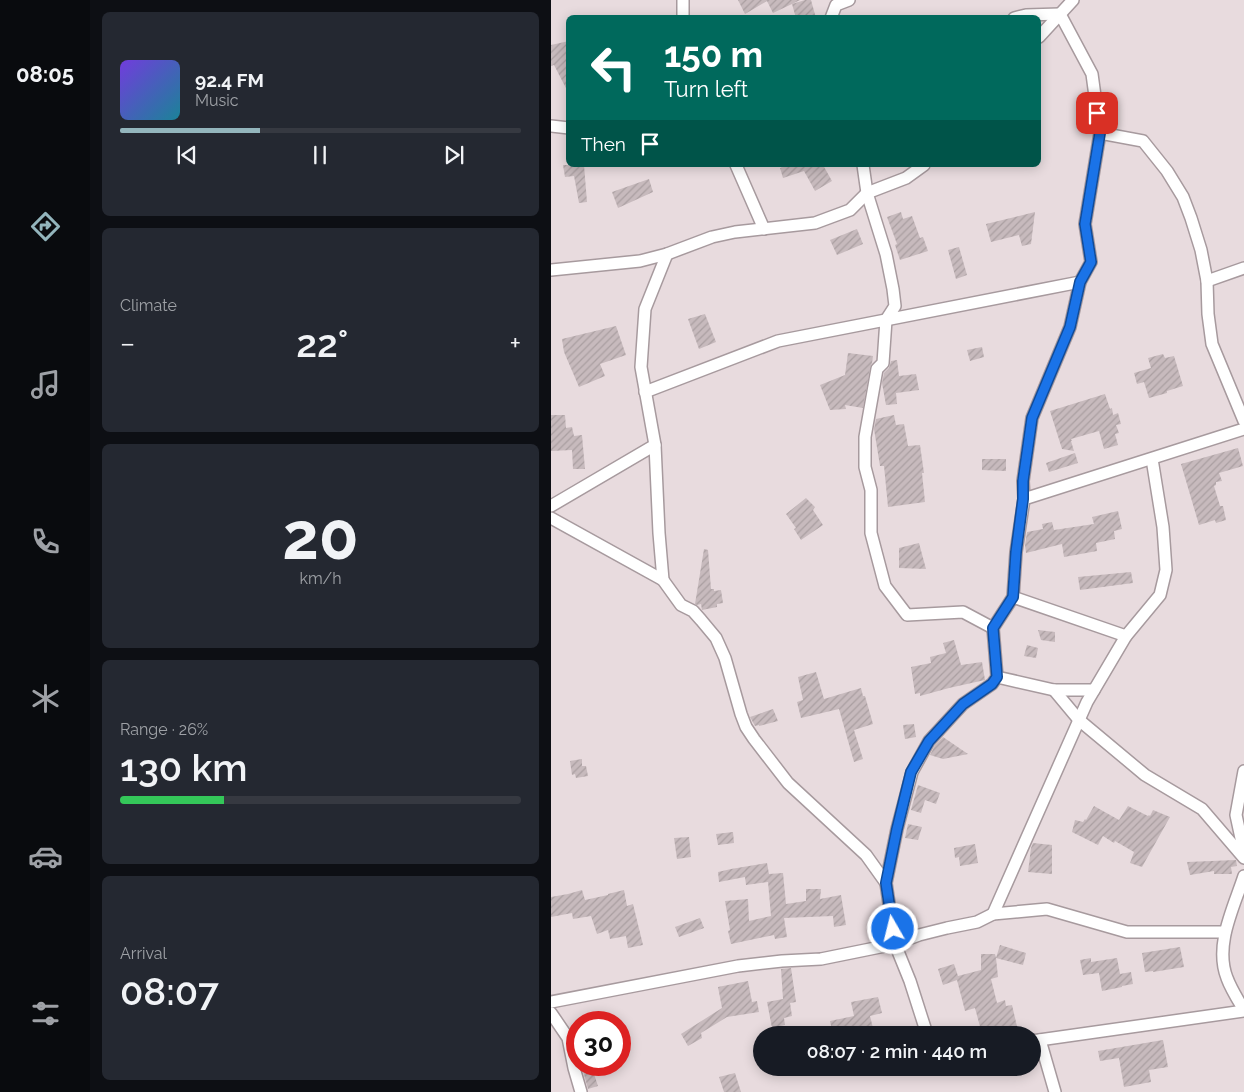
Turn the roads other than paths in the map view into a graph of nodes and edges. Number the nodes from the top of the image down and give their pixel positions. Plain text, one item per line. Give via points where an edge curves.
1 (683, 0) edge
2 (849, 0) edge
3 (1073, 0) edge
4 (1060, 14) junction
5 (683, 15) edge
6 (832, 15) edge
7 (1026, 15) edge
8 (1041, 35) edge
9 (551, 126) edge
10 (566, 128) edge
11 (1100, 133) junction
12 (737, 167) edge
13 (863, 167) edge
14 (921, 167) edge
15 (867, 193) junction
16 (764, 229) junction
17 (667, 254) junction
18 (1244, 268) edge
19 (551, 270) edge
20 (1207, 281) junction
21 (1080, 282) junction
22 (886, 320) junction
23 (645, 392) junction
24 (1244, 421) edge
25 (1244, 429) edge
26 (655, 445) junction
27 (1152, 459) junction
28 (1023, 499) junction
29 (551, 506) edge
30 (551, 518) edge
31 (663, 580) junction
32 (1013, 597) junction
33 (993, 628) junction
34 (1126, 636) junction
35 (997, 677) junction
36 (1054, 690) junction
37 (1094, 690) junction
38 (1079, 720) junction
39 (1244, 771) edge
40 (1244, 852) edge
41 (1244, 858) edge
42 (1244, 876) edge
43 (886, 883) junction
44 (993, 914) junction
45 (1225, 932) junction
46 (895, 944) junction
47 (551, 1002) edge
48 (1244, 1010) edge
49 (551, 1013) edge
50 (924, 1026) edge
51 (1041, 1040) edge
52 (1041, 1054) edge
53 (581, 1092) edge
54 (1055, 1092) edge

1 - 5 street
2 - 6 street via 836,5
3 - 4 street
4 - 7 street
4 - 8 street
4 - 11 street via 1092,74
9 - 10 street
11 - 20 street via 1143,141 1167,171 1191,218
11 - 21 street via 1085,224 1091,262
12 - 16 street
13 - 15 street
14 - 15 street via 905,178
15 - 16 street via 850,210 815,223
15 - 22 street via 893,289 895,306
16 - 17 street via 712,236
17 - 19 street via 640,261
17 - 23 street via 645,310 641,367
18 - 20 street
20 - 24 street via 1212,344
21 - 22 street
21 - 28 street via 1070,327 1032,418
22 - 23 street via 778,341
22 - 33 street via 883,363 877,369 865,437 865,467 871,490 871,534 885,586 907,615 963,612
23 - 26 street
25 - 27 street
26 - 29 street
26 - 31 street
27 - 28 street
27 - 34 street via 1166,570 1159,595
28 - 32 street
30 - 31 street
31 - 43 street via 681,605 693,611 717,638 741,714 754,739 788,784 866,855
32 - 33 street
32 - 34 street
33 - 35 street
34 - 37 street
35 - 36 street
35 - 43 street via 963,704 929,741 911,772
36 - 37 street
36 - 38 street
37 - 38 street
38 - 41 street via 1145,775 1202,809
38 - 44 street
39 - 40 street via 1236,815
42 - 45 street
43 - 46 street
44 - 45 street via 1047,909 1127,932
44 - 46 street via 977,922
45 - 48 street via 1222,955 1226,978
46 - 47 street via 821,959 739,966
46 - 50 street
48 - 51 street
49 - 53 street via 568,1038
52 - 54 street

